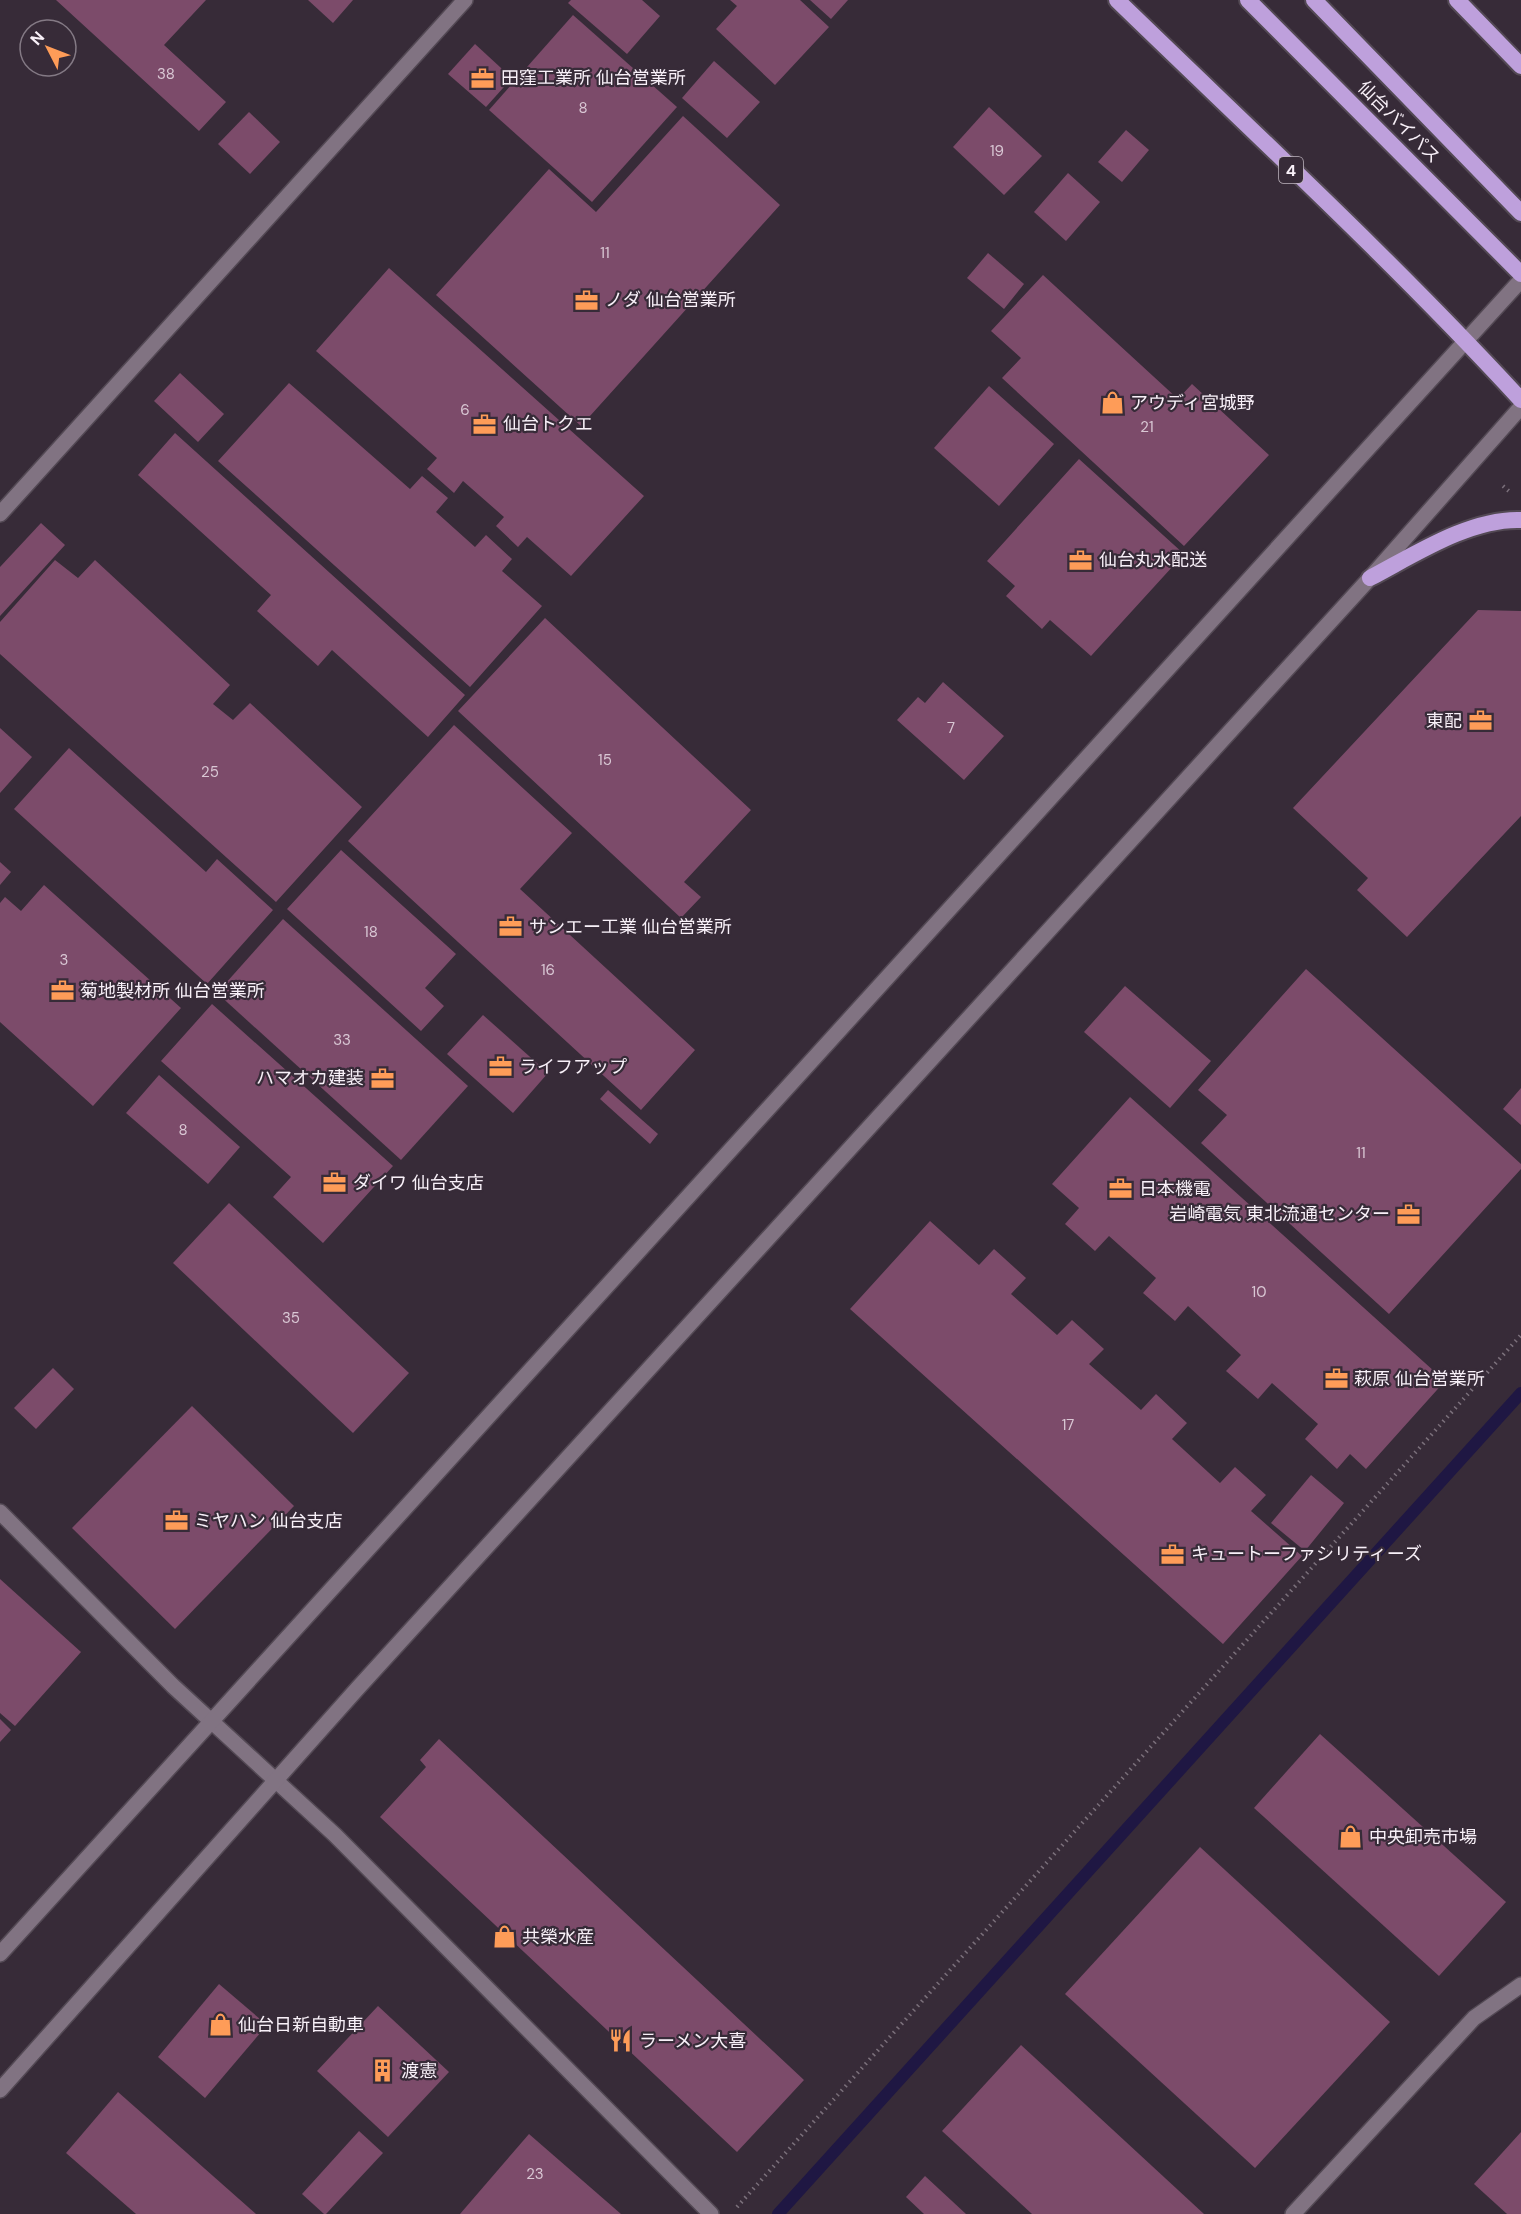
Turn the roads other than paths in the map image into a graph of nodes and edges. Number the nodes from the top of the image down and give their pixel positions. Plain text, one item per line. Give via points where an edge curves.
1 (465, 0) edge
2 (1117, 0) edge
3 (1248, 0) edge
4 (1314, 0) edge
5 (1457, 0) edge
6 (1521, 66) edge
7 (1521, 213) edge
8 (1521, 274) edge
9 (1521, 280) edge
10 (1466, 340) junction
11 (1521, 400) edge
12 (1521, 407) edge
13 (0, 514) edge
14 (1521, 520) edge
15 (1370, 578) junction
16 (0, 1512) edge
17 (210, 1720) junction
18 (276, 1781) junction
19 (0, 1954) edge
20 (1521, 1985) edge
21 (0, 2090) edge
22 (711, 2214) edge
23 (1293, 2214) edge

1 - 13 street
2 - 10 highway, 4
3 - 8 highway, 仙台バイパス
4 - 7 highway, 仙台バイパス
5 - 6 highway
9 - 10 street
10 - 11 highway, 4
10 - 17 street
12 - 15 street
14 - 15 highway via 1471,529
15 - 18 street
16 - 17 street
17 - 18 street
17 - 19 street
18 - 21 street
18 - 22 street via 335,1835
20 - 23 street via 1474,2018

